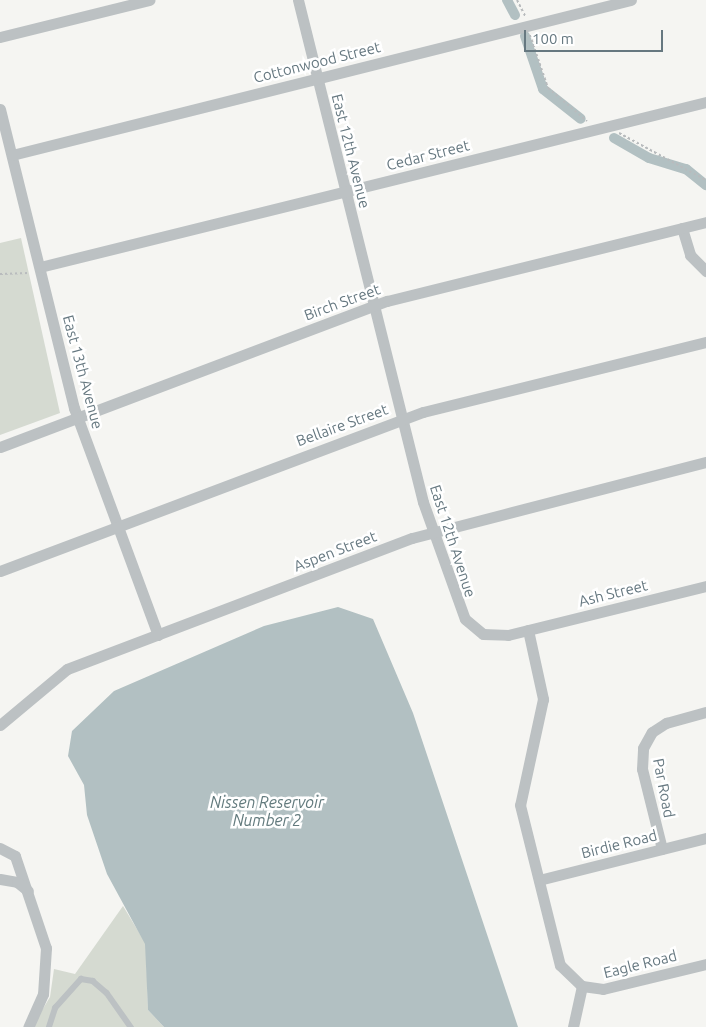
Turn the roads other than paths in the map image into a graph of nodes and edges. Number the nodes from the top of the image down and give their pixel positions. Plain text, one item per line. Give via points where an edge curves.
1 (145, 0) edge
2 (298, 0) edge
3 (631, 0) edge
4 (0, 37) edge
5 (317, 78) junction
6 (706, 102) edge
7 (0, 110) edge
8 (12, 155) junction
9 (345, 191) junction
10 (706, 222) edge
11 (682, 228) junction
12 (40, 268) junction
13 (706, 271) edge
14 (374, 305) junction
15 (706, 342) edge
16 (78, 418) junction
17 (402, 419) junction
18 (0, 447) edge
19 (706, 462) edge
20 (118, 526) junction
21 (432, 532) junction
22 (0, 571) edge
23 (706, 586) edge
24 (528, 630) junction
25 (158, 635) junction
26 (706, 712) edge
27 (0, 725) edge
28 (706, 838) edge
29 (0, 848) edge
30 (662, 849) junction
31 (0, 879) edge
32 (539, 880) junction
33 (29, 893) junction
34 (706, 964) edge
35 (582, 986) junction
36 (28, 1027) edge
37 (49, 1027) edge
38 (131, 1027) edge
39 (573, 1027) edge

1 - 4 street
2 - 5 street, East 12th Avenue
3 - 5 street, Cottonwood Street
5 - 8 street, Cottonwood Street
5 - 9 street, East 12th Avenue
6 - 9 street, Cedar Street
7 - 8 street, East 13th Avenue
8 - 12 street, East 13th Avenue
9 - 12 street, Cedar Street
9 - 14 street, East 12th Avenue
10 - 11 street, Birch Street
11 - 13 street via 690,255
11 - 14 street, Birch Street
12 - 16 street, East 13th Avenue
14 - 16 street, Birch Street
14 - 17 street, East 12th Avenue
15 - 17 street, Bellaire Street
16 - 18 street, Birch Street
16 - 20 street, East 13th Avenue
17 - 20 street, Bellaire Street
17 - 21 street, East 12th Avenue
19 - 21 street, Aspen Street
20 - 22 street, Bellaire Street
20 - 25 street, East 13th Avenue
21 - 24 street, East 12th Avenue via 453,593 471,625 490,636
21 - 25 street, Aspen Street
23 - 24 street, Ash Street
24 - 32 street via 544,699 520,805
25 - 27 street, Aspen Street via 67,669
26 - 30 street, Par Road via 666,723 652,732 643,748 642,769
28 - 30 street, Birdie Road
29 - 33 street via 15,856
30 - 32 street, Birdie Road
31 - 33 street via 17,882
32 - 35 street via 560,965
33 - 36 street via 43,933 47,964 43,994
34 - 35 street, Eagle Road via 603,989
35 - 39 street
37 - 38 lane via 55,1008 81,980 93,981 107,993

